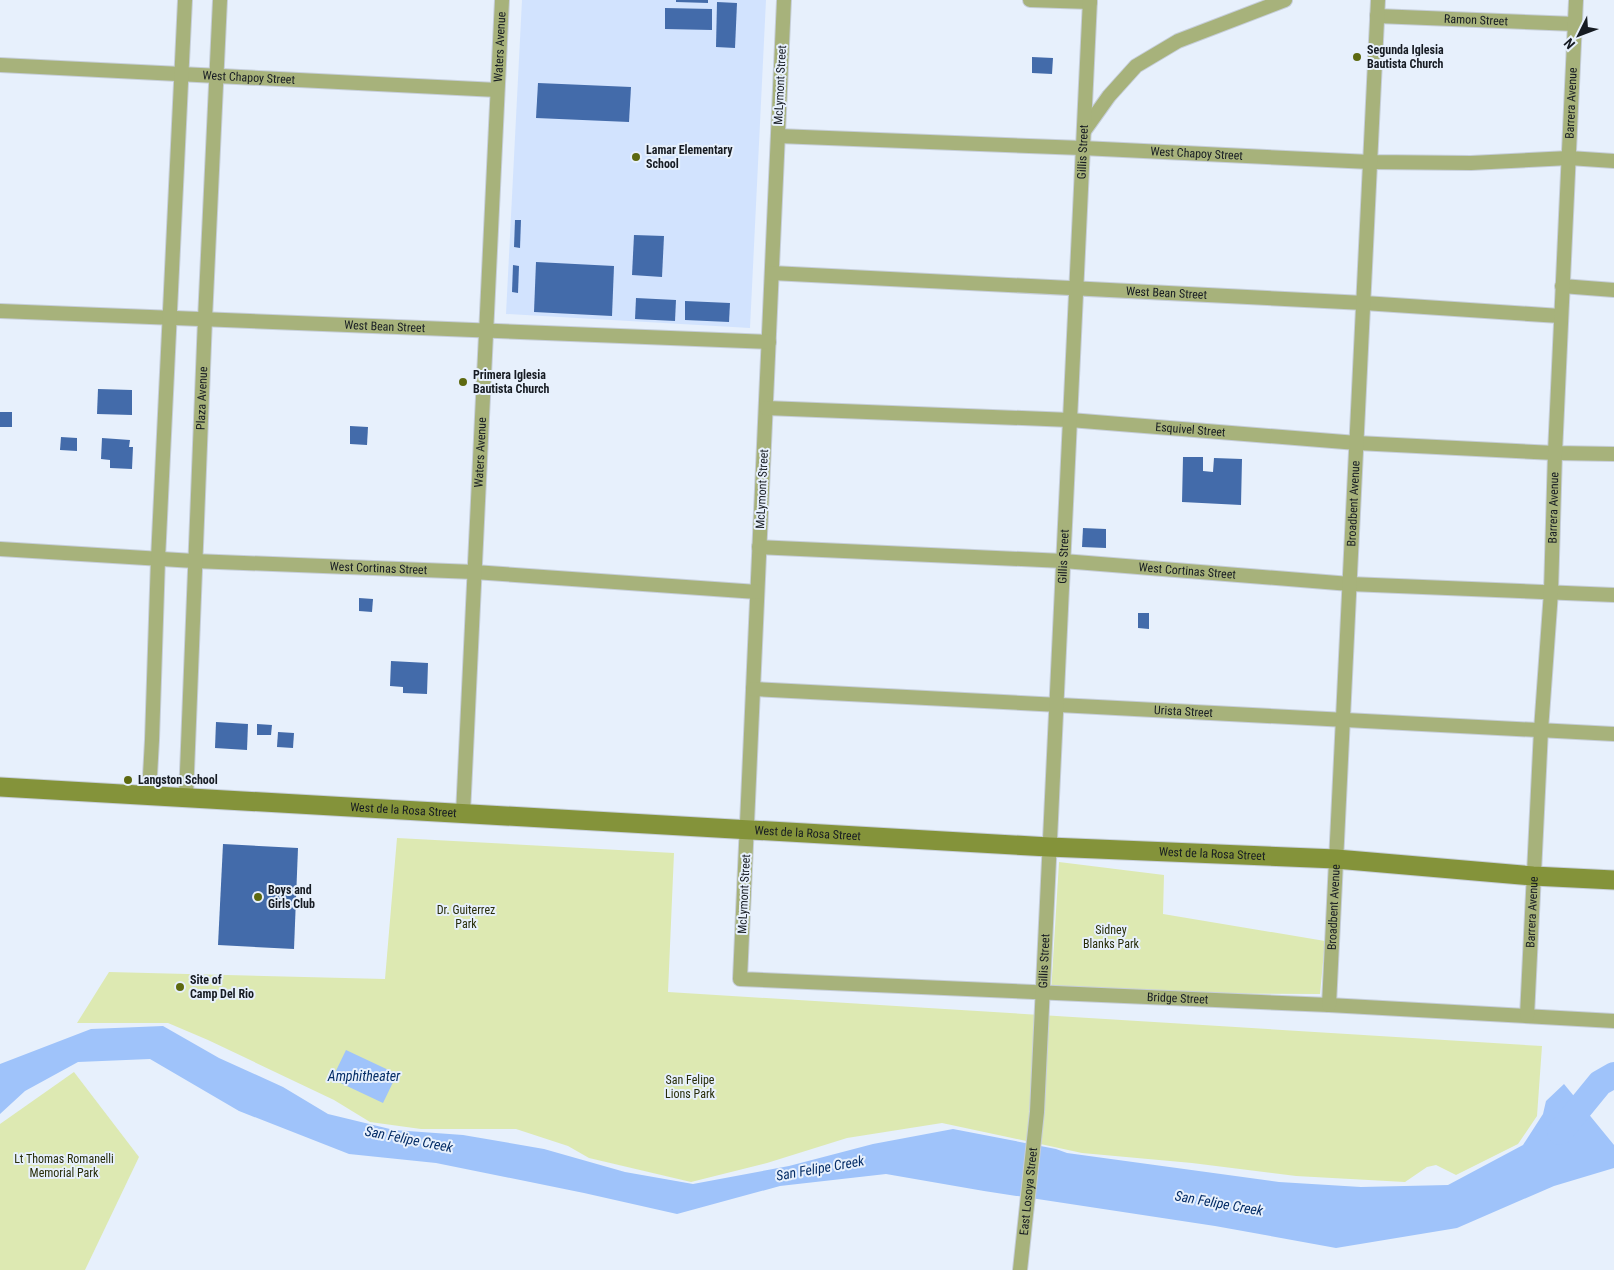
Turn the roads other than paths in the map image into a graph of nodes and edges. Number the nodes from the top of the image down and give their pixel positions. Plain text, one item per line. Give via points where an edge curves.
1 (185, 0) edge
2 (220, 0) edge
3 (502, 0) edge
4 (784, 0) edge
5 (1030, 0) edge
6 (1285, 0) edge
7 (1378, 0) edge
8 (1576, 0) edge
9 (1090, 1) edge
10 (1377, 16) junction
11 (1574, 24) junction
12 (0, 65) edge
13 (181, 74) junction
14 (216, 76) junction
15 (497, 90) junction
16 (1083, 132) junction
17 (778, 136) junction
18 (1082, 148) junction
19 (1569, 158) junction
20 (1614, 161) edge
21 (1370, 162) junction
22 (772, 273) junction
23 (1562, 286) junction
24 (1076, 288) junction
25 (1614, 290) edge
26 (1364, 303) junction
27 (0, 311) edge
28 (1560, 316) junction
29 (169, 318) junction
30 (205, 319) junction
31 (486, 331) junction
32 (769, 342) junction
33 (766, 408) junction
34 (1070, 420) junction
35 (1357, 443) junction
36 (1555, 453) junction
37 (1614, 454) edge
38 (759, 547) junction
39 (0, 549) edge
40 (158, 559) junction
41 (194, 561) junction
42 (1063, 561) junction
43 (474, 572) junction
44 (1350, 584) junction
45 (757, 592) junction
46 (1551, 592) junction
47 (1614, 595) edge
48 (753, 690) junction
49 (1056, 705) junction
50 (1343, 720) junction
51 (1540, 730) junction
52 (1614, 734) edge
53 (0, 786) edge
54 (149, 794) junction
55 (186, 797) junction
56 (463, 814) junction
57 (747, 829) junction
58 (1049, 847) junction
59 (1336, 859) junction
60 (1534, 876) junction
61 (1614, 880) edge
62 (740, 979) joint
63 (1042, 992) junction
64 (1329, 1006) junction
65 (1527, 1016) junction
66 (1614, 1020) edge
67 (1036, 1112) joint
68 (1020, 1270) edge

1 - 13 street
2 - 14 street, Plaza Avenue
3 - 15 street, Waters Avenue
4 - 17 street, McLymont Street
5 - 9 street
6 - 16 street via 1178,41 1136,66
7 - 10 street, Broadbent Avenue
8 - 11 street, Barrera Avenue
9 - 16 street, Gillis Street
10 - 11 street, Ramon Street
10 - 21 street, Broadbent Avenue
11 - 19 street, Barrera Avenue
12 - 13 street, West Chapoy Street
13 - 14 street, West Chapoy Street
13 - 29 street
14 - 15 street, West Chapoy Street
14 - 30 street, Plaza Avenue
15 - 31 street, Waters Avenue
16 - 18 street, Gillis Street
17 - 18 street, West Chapoy Street
17 - 22 street, McLymont Street
18 - 21 street, West Chapoy Street
18 - 24 street, Gillis Street
19 - 20 street, West Chapoy Street
19 - 21 street, West Chapoy Street via 1471,163
19 - 23 street, Barrera Avenue
21 - 26 street, Broadbent Avenue
22 - 24 street, West Bean Street
22 - 32 street, McLymont Street
23 - 25 street
23 - 28 street, Barrera Avenue
24 - 26 street, West Bean Street
24 - 34 street, Gillis Street
26 - 28 street, West Bean Street
26 - 35 street, Broadbent Avenue
27 - 29 street, West Bean Street
28 - 36 street, Barrera Avenue
29 - 30 street, West Bean Street
29 - 40 street
30 - 31 street, West Bean Street
30 - 41 street, Plaza Avenue
31 - 32 street, West Bean Street
31 - 43 street, Waters Avenue
32 - 33 street, McLymont Street
33 - 34 street, Esquivel Street
33 - 38 street, McLymont Street
34 - 35 street, Esquivel Street
34 - 42 street, Gillis Street
35 - 36 street, Esquivel Street
35 - 44 street, Broadbent Avenue
36 - 37 street, Esquivel Street
36 - 46 street, Barrera Avenue
38 - 42 street, West Cortinas Street
38 - 45 street, McLymont Street
39 - 40 street, West Cortinas Street
40 - 41 street, West Cortinas Street
40 - 54 street
41 - 43 street, West Cortinas Street
41 - 55 street, Plaza Avenue
42 - 44 street, West Cortinas Street
42 - 49 street, Gillis Street
43 - 45 street, West Cortinas Street
43 - 56 street, Waters Avenue
44 - 46 street, West Cortinas Street
44 - 50 street, Broadbent Avenue
45 - 48 street, McLymont Street
46 - 47 street, West Cortinas Street
46 - 51 street, Barrera Avenue
48 - 49 street, Urista Street
48 - 57 street, McLymont Street
49 - 50 street, Urista Street
49 - 58 street, Gillis Street
50 - 51 street, Urista Street
50 - 59 street, Broadbent Avenue
51 - 52 street, Urista Street
51 - 60 street, Barrera Avenue
53 - 54 street, West de la Rosa Street
54 - 55 street, West de la Rosa Street
55 - 56 street, West de la Rosa Street
56 - 57 street, West de la Rosa Street
57 - 58 street, West de la Rosa Street
57 - 62 street, McLymont Street
58 - 59 street, West de la Rosa Street
58 - 63 street, Gillis Street
59 - 60 street, West de la Rosa Street
59 - 64 street, Broadbent Avenue
60 - 61 street, West de la Rosa Street
60 - 65 street, Barrera Avenue
62 - 63 street, Bridge Street
63 - 64 street, Bridge Street
63 - 67 street, Gillis Street
64 - 65 street, Bridge Street
65 - 66 street, Bridge Street
67 - 68 street, East Losoya Street

